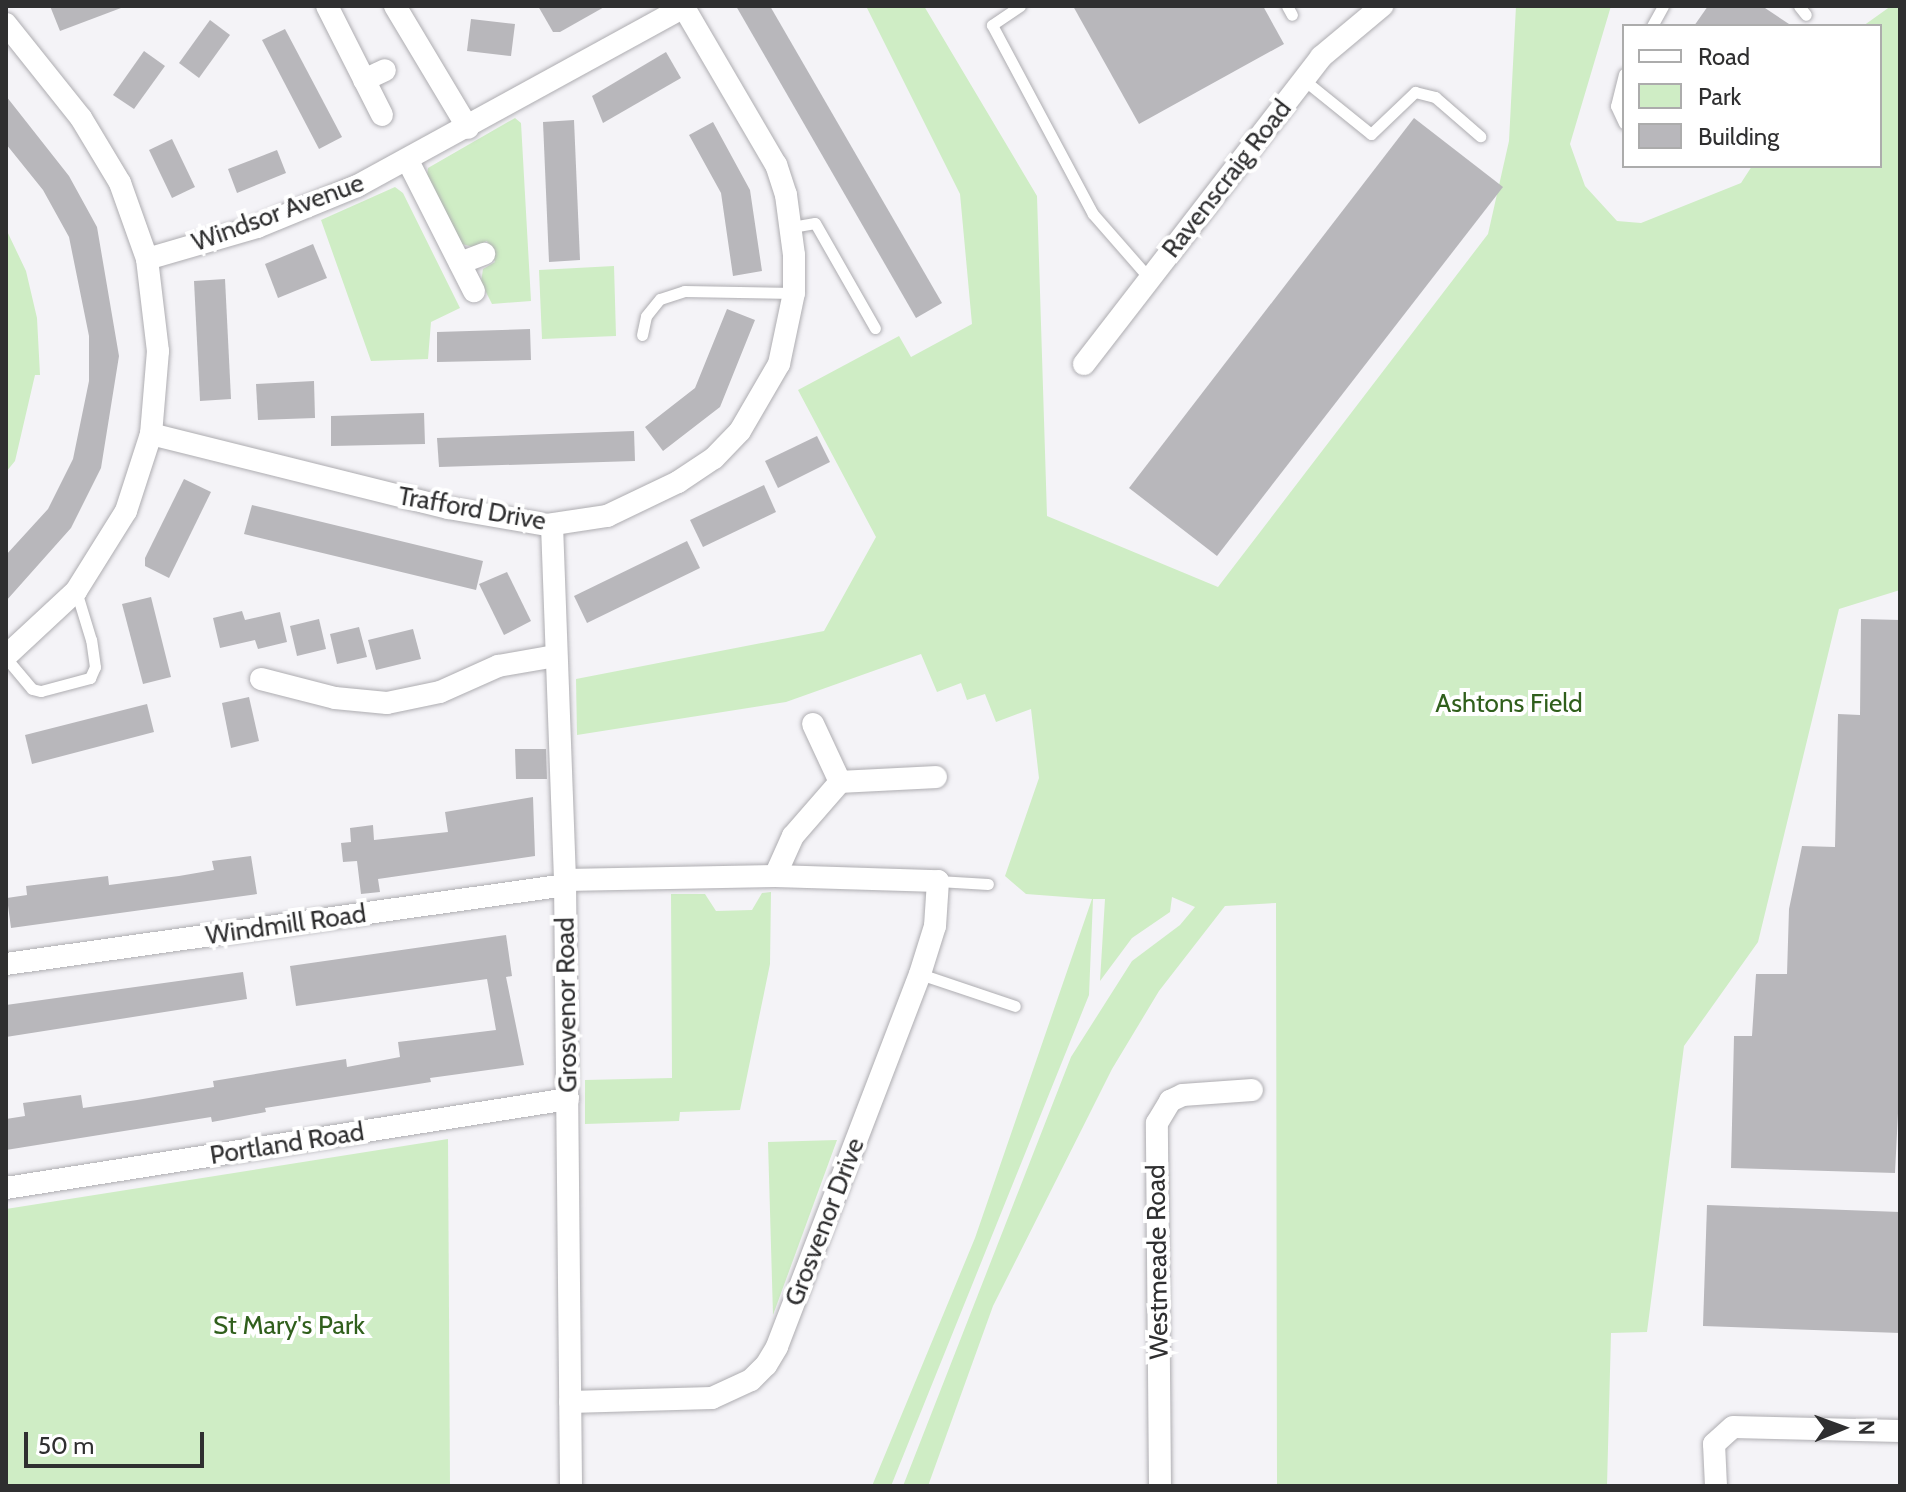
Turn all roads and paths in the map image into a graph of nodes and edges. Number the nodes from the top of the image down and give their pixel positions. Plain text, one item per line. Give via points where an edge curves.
1 (327, 6) edge
2 (395, 6) edge
3 (684, 6) edge
4 (1020, 6) edge
5 (1382, 6) edge
6 (1663, 6) edge
7 (6, 24) edge
8 (1653, 24) edge
9 (385, 70) dead end
10 (364, 80) junction
11 (1304, 80) junction
12 (1622, 82) edge
13 (382, 115) dead end
14 (1622, 119) edge
15 (468, 128) junction
16 (1480, 136) dead end
17 (408, 161) junction
18 (792, 227) junction
19 (484, 254) dead end
20 (147, 259) junction
21 (460, 263) junction
22 (1150, 279) junction
23 (474, 291) dead end
24 (794, 293) junction
25 (864, 309) junction
26 (851, 317) dead end
27 (875, 328) dead end
28 (642, 335) dead end
29 (1084, 364) dead end
30 (151, 434) junction
31 (552, 525) junction
32 (76, 591) junction
33 (556, 656) junction
34 (6, 657) edge
35 (261, 679) dead end
36 (813, 724) dead end
37 (940, 778) dead end
38 (840, 782) junction
39 (775, 876) junction
40 (938, 881) junction
41 (566, 882) junction
42 (988, 884) dead end
43 (6, 964) edge
44 (920, 974) junction
45 (1015, 1006) dead end
46 (1252, 1090) dead end
47 (568, 1099) junction
48 (6, 1188) edge
49 (570, 1402) junction
50 (1900, 1431) edge
51 (571, 1486) edge
52 (1160, 1486) edge
53 (1716, 1486) edge

1 - 10 street
2 - 15 street
3 - 15 street, Windsor Avenue
3 - 18 street, Trafford Drive via 776,165
4 - 22 lane via 992,25 1093,214
5 - 11 street, Ravenscraig Road via 1321,57
6 - 8 lane
7 - 20 street via 104,152
9 - 10 street
10 - 13 street
11 - 16 lane via 1371,134 1415,92 1435,97
11 - 22 street, Ravenscraig Road
12 - 14 lane via 1616,106
15 - 17 street, Windsor Avenue
17 - 20 street, Windsor Avenue via 257,227
17 - 21 street
18 - 24 street, Trafford Drive
18 - 25 lane via 815,223
19 - 21 street
20 - 30 street via 158,351
21 - 23 street
22 - 29 street, Ravenscraig Road
24 - 28 lane via 684,291 660,299 646,316
24 - 31 street, Trafford Drive via 779,364 740,431 714,458 629,507
25 - 26 lane
25 - 27 lane
30 - 31 street, Trafford Drive via 448,508
30 - 32 street via 126,511
31 - 33 street, Grosvenor Road
32 - 34 street
32 - 34 lane via 91,640 95,667 90,678 32,689
33 - 35 street via 498,666 440,692 387,703 300,700
33 - 41 street, Grosvenor Road
36 - 38 street
37 - 38 street
38 - 39 street via 793,836
39 - 40 street, Windmill Road
39 - 41 street, Windmill Road
40 - 42 lane
40 - 44 street, Grosvenor Drive via 935,926
41 - 43 street, Windmill Road
41 - 47 street, Grosvenor Road
44 - 45 lane
44 - 49 street, Grosvenor Drive via 766,1365 751,1380 712,1398
46 - 52 street, Westmeade Road via 1228,1082 1183,1095 1170,1101 1157,1123
47 - 48 street, Portland Road
47 - 49 street, Grosvenor Road
49 - 51 street, Grosvenor Road
50 - 53 street via 1733,1427 1714,1444

